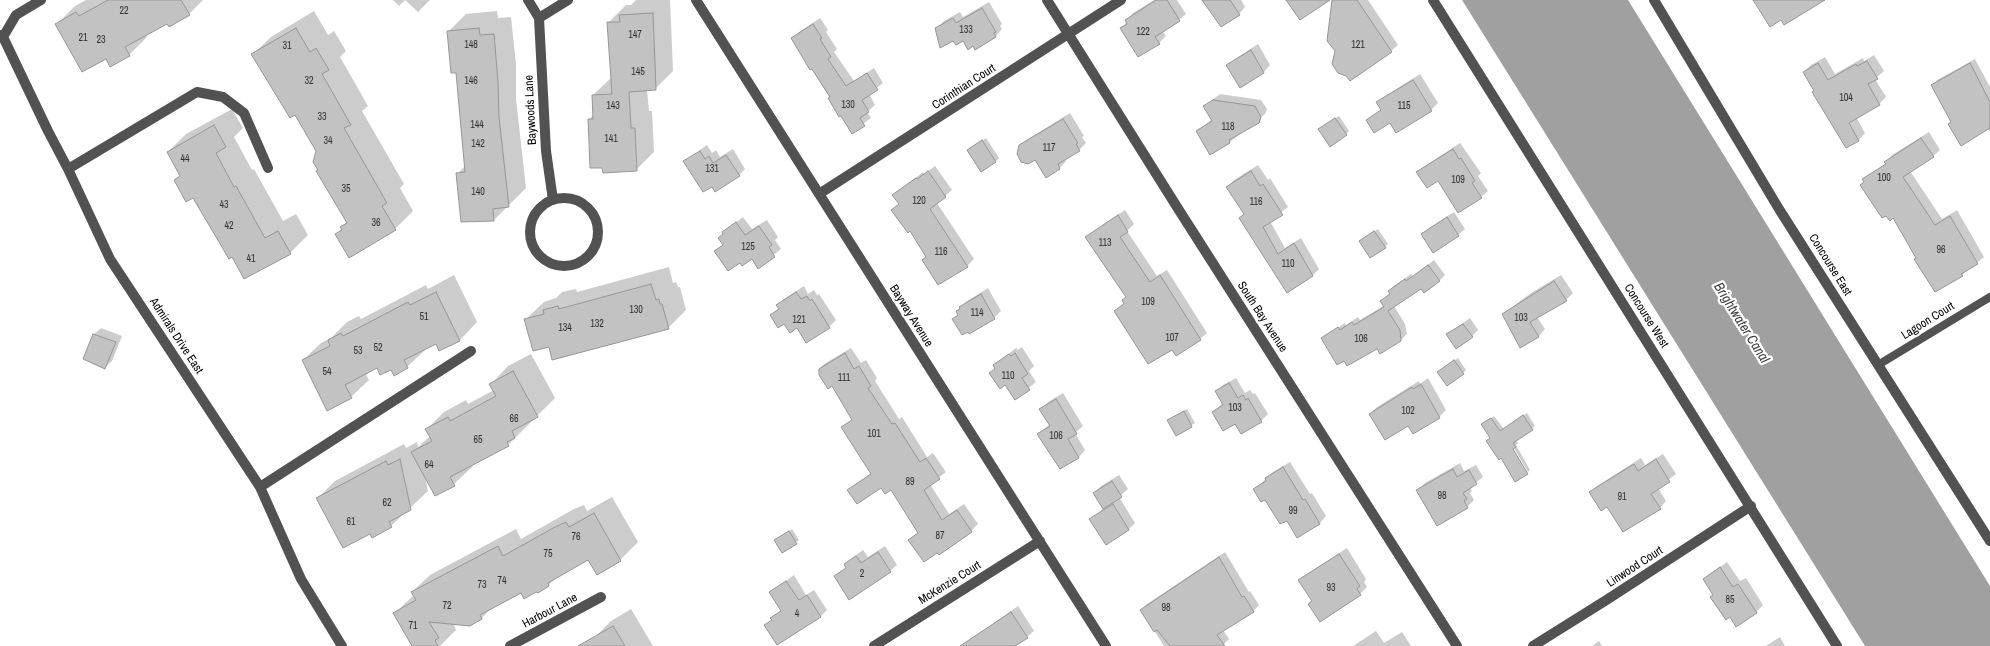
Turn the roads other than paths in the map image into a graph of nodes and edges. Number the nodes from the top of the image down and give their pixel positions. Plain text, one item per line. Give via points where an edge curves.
1 (41, 0) edge
2 (528, 0) edge
3 (568, 0) edge
4 (696, 0) edge
5 (1047, 0) edge
6 (1121, 0) edge
7 (1433, 0) edge
8 (1654, 0) edge
9 (539, 18) junction
10 (1068, 33) junction
11 (1, 36) edge
12 (268, 168) dead end
13 (68, 169) junction
14 (819, 194) junction
15 (553, 200) junction
16 (1990, 297) edge
17 (471, 351) dead end
18 (1878, 365) junction
19 (260, 487) junction
20 (1751, 506) junction
21 (1040, 541) junction
22 (1990, 541) edge
23 (601, 597) dead end
24 (342, 646) edge
25 (510, 646) edge
26 (874, 646) edge
27 (1106, 646) edge
28 (1457, 646) edge
29 (1533, 646) edge
30 (1837, 646) edge

1 - 11 street via 16,15
2 - 9 street, Baywoods Lane
3 - 9 street
4 - 14 street, Bayway Avenue
5 - 10 street, South Bay Avenue
6 - 10 street, Corinthian Court
7 - 20 street, Concourse West
8 - 18 street, Concourse East
9 - 15 street, Baywoods Lane via 546,151
10 - 14 street, Corinthian Court
10 - 28 street, South Bay Avenue
11 - 13 street, Admirals Drive East
12 - 13 street via 244,112 223,97 197,92
13 - 19 street, Admirals Drive East via 110,259
14 - 21 street, Bayway Avenue
15 - 15 street via 538,210 531,224 531,240 540,256 550,263 568,266 578,263 591,252 597,240 597,225 588,208 578,201
16 - 18 lane, Lagoon Court
17 - 19 street
18 - 22 street, Concourse East
19 - 24 street, Admirals Drive East via 301,579
20 - 29 street, Linwood Court
20 - 30 street, Concourse West
21 - 26 street, McKenzie Court
21 - 27 street, Bayway Avenue
23 - 25 street, Harbour Lane

